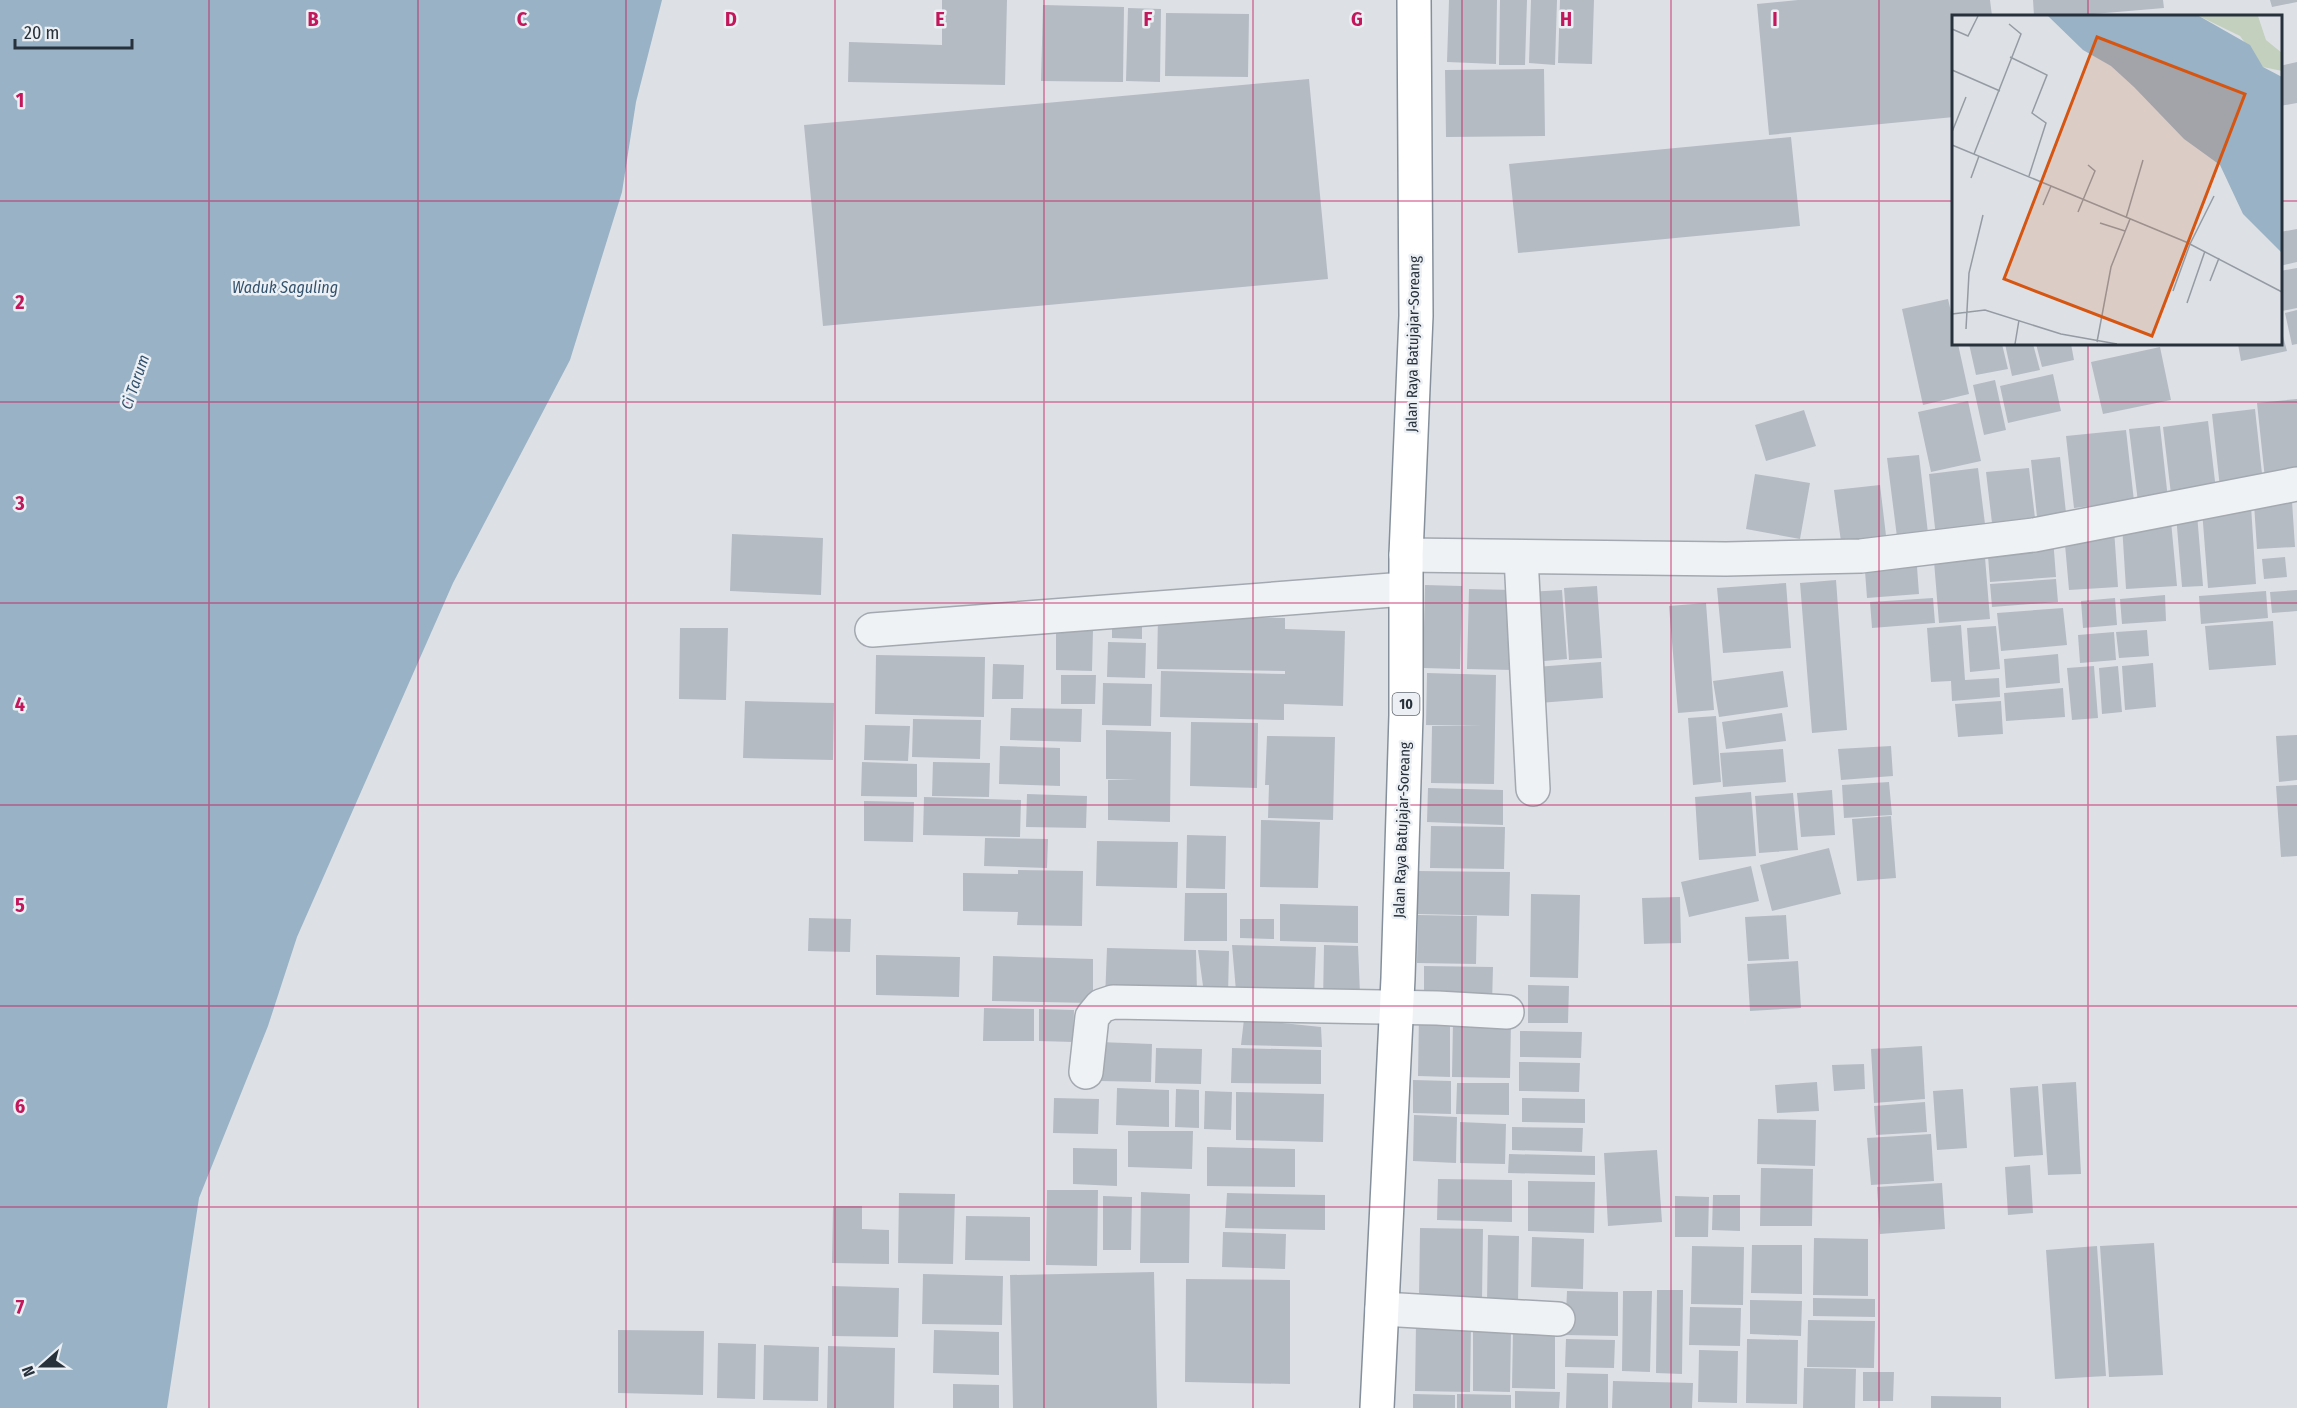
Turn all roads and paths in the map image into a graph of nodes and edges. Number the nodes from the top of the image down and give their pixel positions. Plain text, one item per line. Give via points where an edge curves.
1 (1414, 0) edge
2 (2297, 484) edge
3 (1406, 555) junction
4 (1521, 557) junction
5 (1406, 589) junction
6 (872, 630) dead end
7 (1533, 789) dead end
8 (1395, 1008) junction
9 (1507, 1012) dead end
10 (1086, 1072) dead end
11 (1382, 1309) junction
12 (1558, 1319) dead end
13 (1377, 1408) edge

1 - 3 highway, Jalan Raya Batujajar-Soreang / 10 via 1416,316
2 - 4 street via 2034,535 1861,556
3 - 4 street
3 - 5 highway, Jalan Raya Batujajar-Soreang / 10
4 - 7 street
5 - 6 street
5 - 8 highway, Jalan Raya Batujajar-Soreang / 10 via 1406,715
8 - 9 street
8 - 10 street via 1113,1002 1101,1006 1092,1017
8 - 11 highway, Jalan Raya Batujajar-Soreang / 10
11 - 12 street
11 - 13 highway, Jalan Raya Batujajar-Soreang / 10

